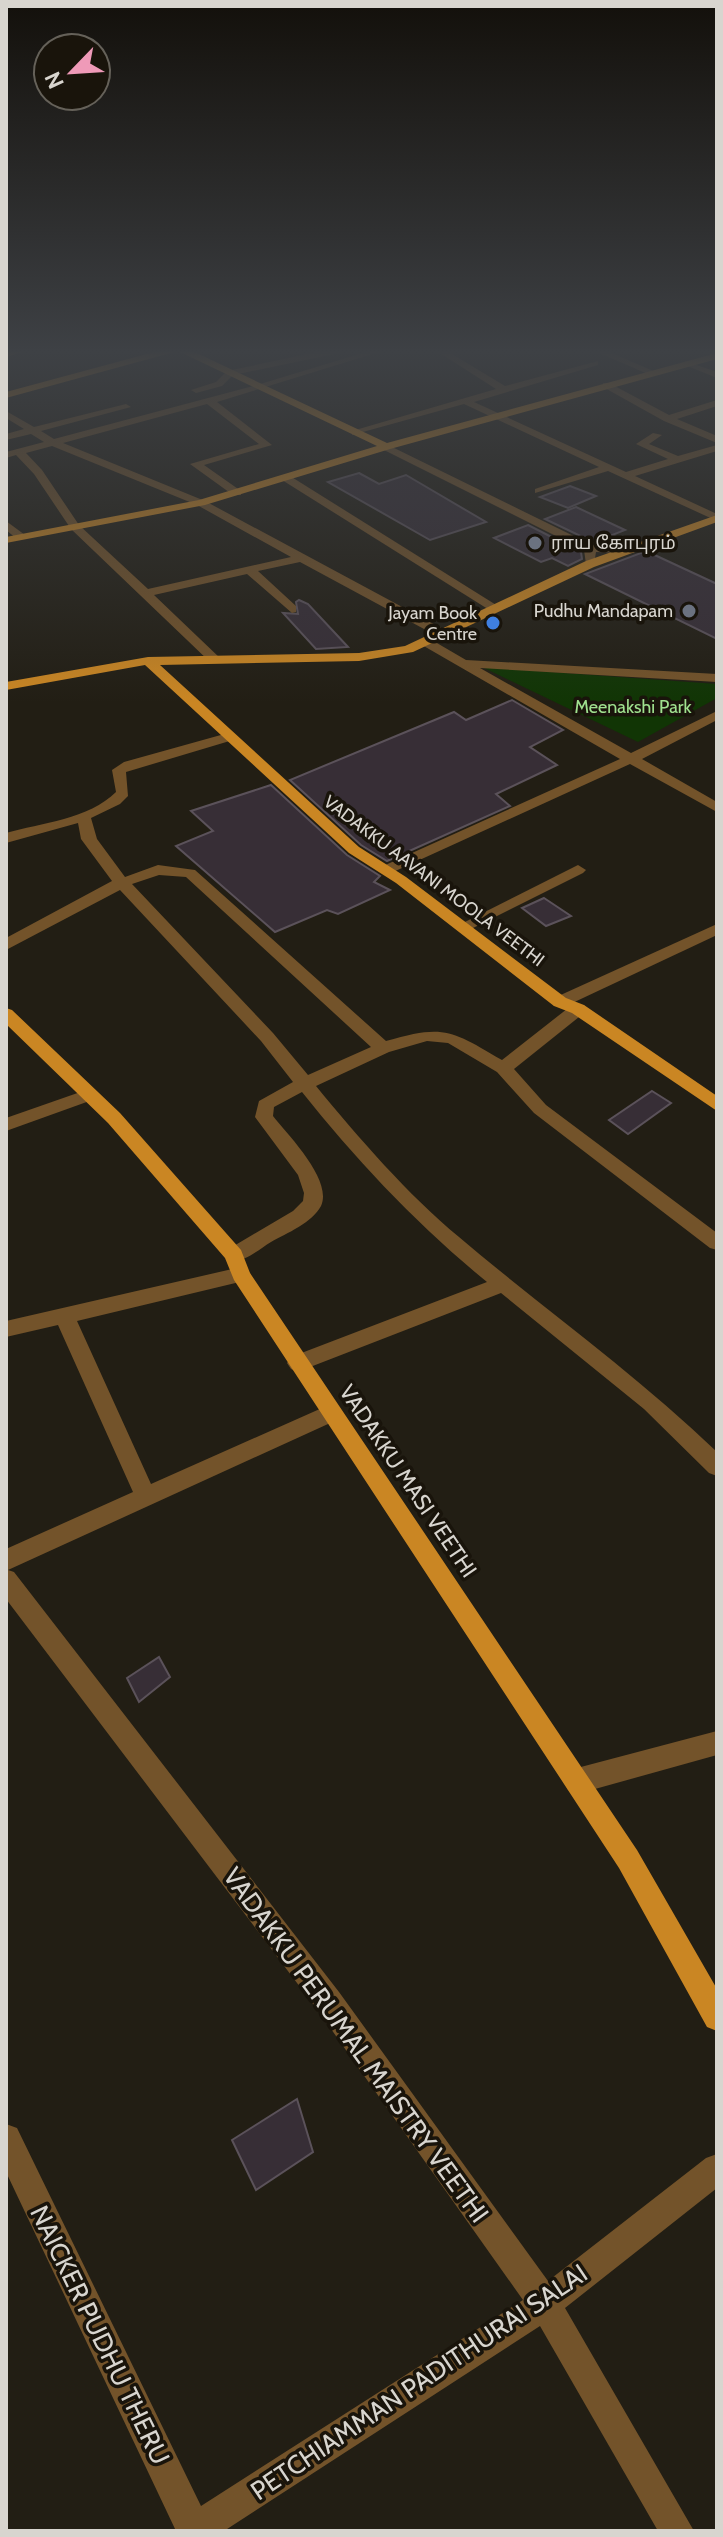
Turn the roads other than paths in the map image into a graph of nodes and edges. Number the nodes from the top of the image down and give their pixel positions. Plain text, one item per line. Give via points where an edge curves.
1 (30, 466) edge
2 (112, 466) edge
3 (198, 466) edge
4 (323, 466) edge
5 (425, 466) edge
6 (604, 466) edge
7 (653, 466) edge
8 (607, 468) junction
9 (624, 476) junction
10 (286, 478) junction
11 (539, 491) dead end
12 (237, 493) junction
13 (201, 503) junction
14 (717, 518) edge
15 (6, 524) edge
16 (75, 527) junction
17 (21, 537) junction
18 (6, 540) edge
19 (590, 548) junction
20 (629, 550) junction
21 (305, 557) junction
22 (590, 564) junction
23 (250, 570) junction
24 (144, 594) junction
25 (495, 608) junction
26 (292, 609) dead end
27 (441, 633) junction
28 (426, 642) junction
29 (215, 659) junction
30 (148, 661) junction
31 (463, 662) junction
32 (717, 678) edge
33 (6, 686) edge
34 (717, 715) edge
35 (228, 737) junction
36 (631, 759) junction
37 (717, 808) edge
38 (83, 815) junction
39 (6, 838) edge
40 (386, 870) junction
41 (578, 870) dead end
42 (121, 883) junction
43 (463, 927) junction
44 (717, 929) edge
45 (6, 945) edge
46 (560, 1002) junction
47 (578, 1009) junction
48 (6, 1014) edge
49 (383, 1048) junction
50 (503, 1068) junction
51 (306, 1084) junction
52 (89, 1095) junction
53 (717, 1105) edge
54 (6, 1125) edge
55 (717, 1243) edge
56 (237, 1265) junction
57 (502, 1284) junction
58 (64, 1316) junction
59 (6, 1329) edge
60 (298, 1363) junction
61 (331, 1413) junction
62 (717, 1466) edge
63 (146, 1497) junction
64 (6, 1560) edge
65 (6, 1580) edge
66 (717, 1743) edge
67 (577, 1781) junction
68 (717, 2017) edge
69 (6, 2139) edge
70 (717, 2169) edge
71 (545, 2304) junction
72 (194, 2531) edge
73 (677, 2531) edge

1 - 16 street
2 - 13 street
3 - 12 street
4 - 10 main road
5 - 19 street
6 - 8 street
7 - 9 street
8 - 9 street
8 - 11 street
9 - 14 street
10 - 12 main road
10 - 25 street
12 - 13 main road
13 - 16 main road
13 - 21 street
14 - 20 main road
15 - 17 street
16 - 17 main road
16 - 24 street
17 - 18 main road
19 - 20 street
19 - 22 street
20 - 22 main road via 614,560
21 - 23 street
21 - 27 street
22 - 25 main road
23 - 24 street
23 - 26 street
24 - 29 street
25 - 27 main road
27 - 28 main road
28 - 29 main road via 359,657
28 - 31 street
29 - 30 main road
30 - 33 main road
30 - 35 main road, VADAKKU AAVANI MOOLA VEETHI
31 - 32 street
31 - 36 street
34 - 36 street
35 - 38 street via 122,768 122,796
35 - 40 main road, VADAKKU AAVANI MOOLA VEETHI via 354,850
36 - 37 street
36 - 40 street
38 - 39 street
38 - 42 street via 89,839
40 - 43 main road, VADAKKU AAVANI MOOLA VEETHI
41 - 43 street
42 - 45 street
42 - 49 street via 158,870 190,873
42 - 51 street
43 - 46 main road, VADAKKU AAVANI MOOLA VEETHI
44 - 46 street
46 - 47 main road, VADAKKU AAVANI MOOLA VEETHI
47 - 50 street
47 - 53 main road, VADAKKU AAVANI MOOLA VEETHI
48 - 52 main road, VADAKKU MASI VEETHI
49 - 50 street via 438,1034 464,1043
49 - 51 street
50 - 55 street via 540,1109
51 - 56 street via 273,1098 263,1110 307,1173 312,1204
51 - 57 street via 388,1179
52 - 54 street
52 - 56 main road, VADAKKU MASI VEETHI
56 - 58 street
56 - 60 main road, VADAKKU MASI VEETHI
57 - 60 street
57 - 62 street via 652,1403
58 - 59 street
58 - 63 street
60 - 61 main road, VADAKKU MASI VEETHI
61 - 63 street
61 - 67 main road, VADAKKU MASI VEETHI
63 - 64 street
65 - 71 street, VADAKKU PERUMAL MAISTRY VEETHI via 329,2002
66 - 67 street
67 - 68 main road, VADAKKU MASI VEETHI via 628,1859
69 - 72 street, NAICKER PUDHU THERU
70 - 71 street, PETCHIAMMAN PADITHURAI SALAI
71 - 72 street, PETCHIAMMAN PADITHURAI SALAI
71 - 73 street, VADAKKU PERUMAL MAISTRY VEETHI

